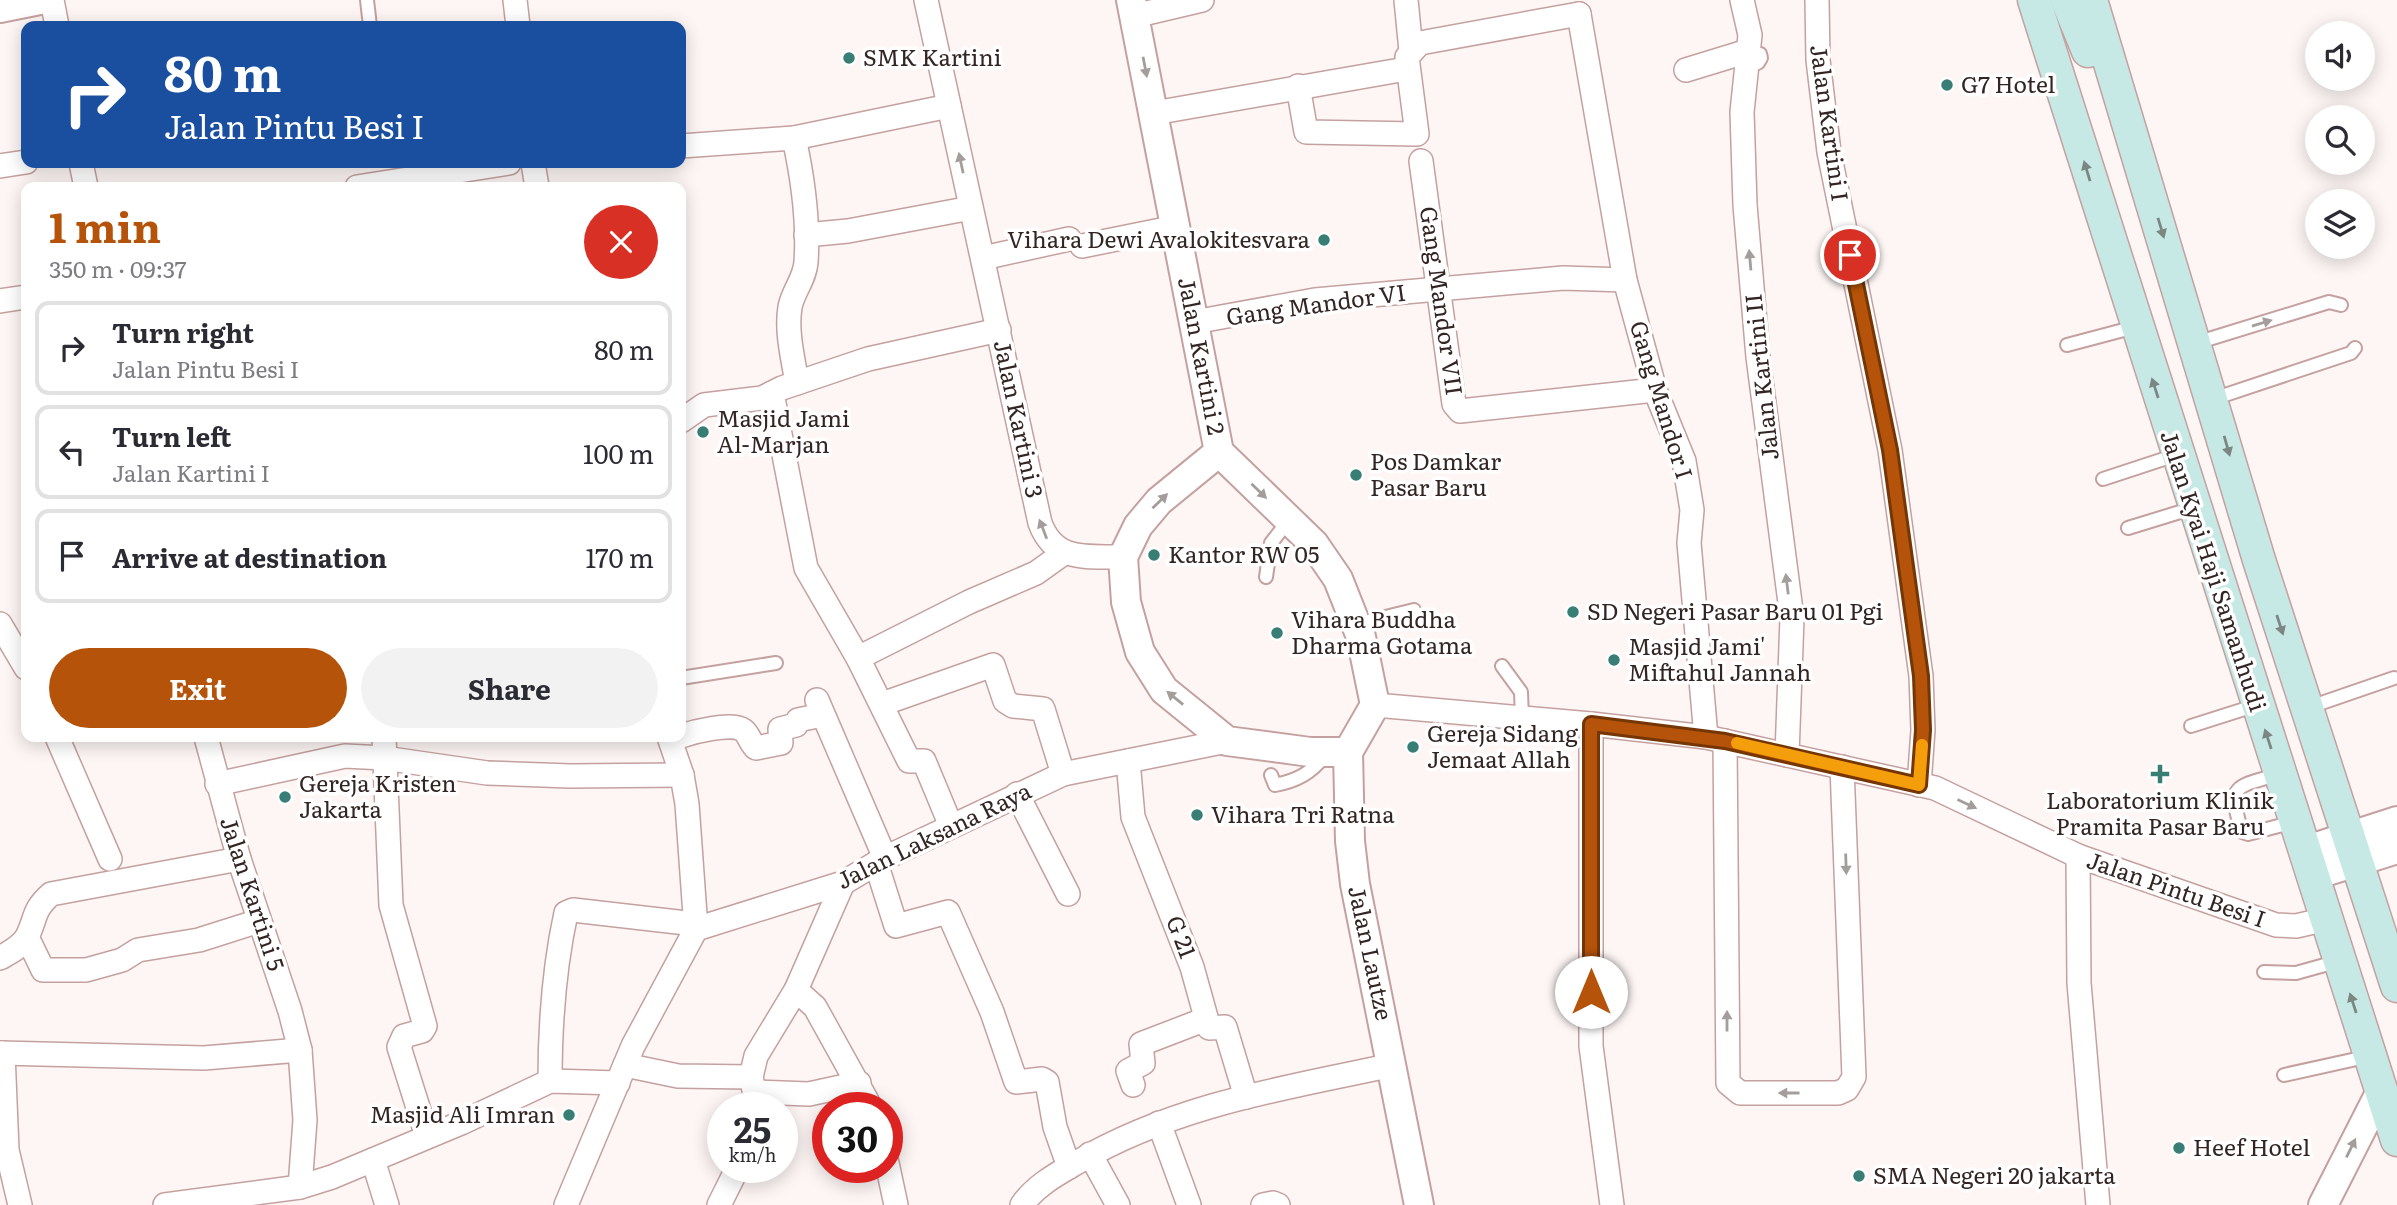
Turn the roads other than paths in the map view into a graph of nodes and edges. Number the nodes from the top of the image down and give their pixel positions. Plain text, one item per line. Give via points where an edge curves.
1 (40, 0) edge
2 (52, 0) edge
3 (367, 0) edge
4 (515, 0) edge
5 (926, 0) edge
6 (1202, 0) edge
7 (1406, 0) edge
8 (1742, 0) edge
9 (1817, 0) edge
10 (2067, 0) edge
11 (2091, 0) edge
12 (1583, 7) edge
13 (2039, 7) edge
14 (0, 8) edge
15 (1133, 8) edge
16 (56, 21) edge
17 (369, 21) edge
18 (517, 21) edge
19 (1748, 56) junction
20 (1409, 60) junction
21 (2109, 60) junction
22 (1686, 70) dead end
23 (1298, 86) junction
24 (949, 106) junction
25 (1154, 113) junction
26 (794, 138) junction
27 (686, 146) edge
28 (1421, 161) dead end
29 (21, 163) edge
30 (0, 166) edge
31 (477, 168) edge
32 (389, 182) edge
33 (971, 208) junction
34 (1176, 227) junction
35 (806, 235) junction
36 (983, 258) junction
37 (1625, 281) junction
38 (1438, 289) junction
39 (21, 298) edge
40 (0, 301) edge
41 (2341, 305) dead end
42 (1195, 322) junction
43 (2135, 327) junction
44 (999, 330) junction
45 (2196, 342) junction
46 (2067, 345) dead end
47 (2355, 348) dead end
48 (797, 383) junction
49 (1655, 390) junction
50 (772, 393) junction
51 (2213, 399) junction
52 (686, 418) edge
53 (1219, 452) junction
54 (2176, 455) junction
55 (2102, 480) dead end
56 (2243, 505) junction
57 (2196, 516) junction
58 (1289, 520) junction
59 (2128, 528) dead end
60 (1064, 553) junction
61 (1123, 557) junction
62 (1266, 577) dead end
63 (1415, 610) dead end
64 (0, 624) edge
65 (1357, 624) junction
66 (858, 658) junction
67 (21, 660) edge
68 (776, 663) dead end
69 (1502, 666) dead end
70 (686, 677) edge
71 (2394, 678) dead end
72 (882, 704) junction
73 (1375, 705) junction
74 (2256, 705) junction
75 (2307, 708) junction
76 (1522, 718) junction
77 (1591, 724) junction
78 (2191, 726) dead end
79 (686, 734) edge
80 (1716, 739) junction
81 (1227, 741) junction
82 (59, 742) edge
83 (207, 742) edge
84 (676, 742) edge
85 (384, 747) edge
86 (1338, 752) junction
87 (1787, 755) junction
88 (1128, 761) junction
89 (1842, 767) junction
90 (1063, 774) junction
91 (2279, 774) junction
92 (682, 775) junction
93 (1271, 775) dead end
94 (217, 784) junction
95 (1919, 785) junction
96 (1017, 794) junction
97 (2397, 821) edge
98 (951, 826) junction
99 (2353, 849) junction
100 (2397, 849) edge
101 (2303, 850) junction
102 (2078, 856) junction
103 (239, 859) junction
104 (881, 860) junction
105 (112, 870) junction
106 (843, 883) junction
107 (1068, 894) dead end
108 (2327, 919) junction
109 (259, 921) junction
110 (695, 927) junction
111 (27, 937) junction
112 (0, 958) edge
113 (2339, 961) junction
114 (2264, 972) dead end
115 (2397, 986) edge
116 (796, 990) junction
117 (1206, 1019) junction
118 (300, 1051) junction
119 (1, 1053) edge
120 (2370, 1056) junction
121 (1393, 1065) junction
122 (621, 1074) junction
123 (2284, 1075) dead end
124 (550, 1081) junction
125 (859, 1083) junction
126 (1133, 1085) dead end
127 (2381, 1091) junction
128 (755, 1092) edge
129 (863, 1092) edge
130 (798, 1094) edge
131 (1246, 1097) junction
132 (1159, 1122) junction
133 (427, 1136) junction
134 (2397, 1140) edge
135 (1090, 1154) junction
136 (373, 1160) junction
137 (1069, 1167) junction
138 (733, 1183) edge
139 (891, 1183) edge
140 (300, 1187) junction
141 (224, 1201) edge
142 (177, 1204) edge
143 (727, 1204) edge
144 (20, 1205) edge
145 (387, 1205) edge
146 (566, 1205) edge
147 (896, 1205) edge
148 (1022, 1205) edge
149 (1118, 1205) edge
150 (1189, 1205) edge
151 (1264, 1205) edge
152 (1278, 1205) edge
153 (1419, 1205) edge
154 (1612, 1205) edge
155 (2098, 1205) edge
156 (2323, 1205) edge

1 - 14 street
2 - 16 street
3 - 17 lane
4 - 18 street
5 - 24 street, Jalan Kartini 3
6 - 15 street
7 - 20 street
8 - 19 street, Jalan Kartini II via 1750,35
9 - 95 street, Jalan Kartini I via 1818,60 1829,152 1890,450 1921,676
10 - 21 main road via 2088,52
11 - 21 main road, Jalan Kyai Haji Samanhudi
12 - 20 street via 1420,43
12 - 37 street, Gang Mandor I
43 -> 13 main road, Jalan Kyai Haji Samanhudi
15 -> 25 street, Jalan Kartini 2
19 - 22 street
87 -> 19 street, Jalan Kartini II via 1792,618 1758,357 1746,219 1742,112
20 - 23 street
20 - 23 street via 1417,134 1306,132
21 -> 45 main road, Jalan Kyai Haji Samanhudi
23 - 25 street
24 - 26 street
33 -> 24 street, Jalan Kartini 3
25 - 34 street, Jalan Kartini 2
26 - 27 street
26 - 35 street via 804,185
28 - 38 street, Gang Mandor VII
29 - 30 street
31 - 32 street
33 - 35 street
33 - 36 street, Jalan Kartini 3
34 - 36 street
34 - 42 street, Jalan Kartini 2
35 - 48 street via 804,277 791,304 790,320
36 - 44 street, Jalan Kartini 3
37 - 38 street, Gang Mandor VI via 1563,278
37 - 49 street, Gang Mandor I
38 - 42 street, Gang Mandor VI via 1315,300
38 - 49 street, Gang Mandor VII via 1454,404 1460,411
39 - 40 street
45 -> 41 lane via 2329,302
42 - 53 street, Jalan Kartini 2
43 - 46 lane
54 -> 43 main road, Jalan Kyai Haji Samanhudi
44 - 48 street via 868,359
60 -> 44 street, Jalan Kartini 3 via 1052,545 1040,523
45 - 51 main road, Jalan Kyai Haji Samanhudi
47 - 51 lane
48 - 50 street
49 - 80 street, Gang Mandor I via 1684,461 1692,510 1689,543 1705,705
50 - 52 street via 704,405
50 - 66 street via 806,568
51 -> 56 main road, Jalan Kyai Haji Samanhudi
53 -> 58 street, Jalan Kartini 2
61 -> 53 street via 1138,526 1159,501
54 - 55 lane
54 - 57 main road, Jalan Kyai Haji Samanhudi
56 - 57 main road via 2240,517 2220,530 2209,529
56 -> 75 main road, Jalan Kyai Haji Samanhudi
57 - 59 lane
57 - 74 main road, Jalan Kyai Haji Samanhudi
58 - 62 lane via 1271,543
58 - 65 street, Jalan Kartini 2 via 1314,544 1338,579
60 - 61 street
60 - 66 street via 1022,580
81 -> 61 street via 1164,690 1140,652 1126,602
63 - 65 lane
64 - 67 street
65 - 73 street, Jalan Kartini 2
66 - 72 street
68 - 70 lane
69 - 76 lane via 1521,692
71 - 75 lane
72 - 90 street via 993,665 1005,701 1043,709
72 - 98 street via 909,761 924,761
73 - 76 street, Jalan Pintu Besi I
73 - 86 street
74 - 78 lane
91 -> 74 main road, Jalan Kyai Haji Samanhudi
75 - 99 main road, Jalan Kyai Haji Samanhudi
76 - 77 street, Jalan Pintu Besi I
77 - 80 street, Jalan Pintu Besi I
77 - 154 street via 1591,1046
79 - 104 street via 735,728 745,732 756,748 781,743 780,729 796,725 820,707
80 - 87 street, Jalan Pintu Besi I
89 -> 80 street, Gang Mandor I via 1854,1077 1847,1089 1838,1093 1740,1093 1728,1083
81 - 86 street
81 - 88 street, Jalan Laksana Raya
82 - 105 street
83 - 94 street, Jalan Kartini 5
84 - 92 street
85 - 92 street via 487,773
85 - 94 street
85 - 133 street via 391,905 425,1026 404,1036 399,1047
86 - 93 lane via 1296,781 1275,785
86 - 121 street, Jalan Lautze via 1355,884
87 - 89 street, Jalan Pintu Besi I
88 - 90 street, Jalan Laksana Raya
88 - 117 street, G 21 via 1133,817 1192,967
89 - 95 street, Jalan Pintu Besi I
90 - 96 street, Jalan Laksana Raya
91 - 101 main road, Jalan Kyai Haji Samanhudi
91 - 101 lane via 2239,787 2233,804 2242,832
92 - 110 street
94 - 103 street, Jalan Kartini 5
95 -> 102 street, Jalan Pintu Besi I
96 - 98 street, Jalan Laksana Raya
96 - 107 street
97 - 99 street
98 - 104 street, Jalan Laksana Raya
99 - 100 street
99 - 101 street
99 - 115 main road, Jalan Kyai Haji Samanhudi
101 - 108 main road, Jalan Kyai Haji Samanhudi
102 - 108 street, Jalan Pintu Besi I via 2276,925
102 - 155 street via 2079,983
103 - 105 street
103 - 109 street, Jalan Kartini 5
104 - 106 street, Jalan Laksana Raya
104 - 137 street via 896,926 948,912 992,1012 1016,1082 1047,1082 1055,1127
105 - 111 street via 51,894 36,907
106 - 110 street, Jalan Laksana Raya
106 - 116 street
108 - 113 main road, Jalan Kyai Haji Samanhudi
109 - 111 street via 199,940 138,950 122,960 86,970 43,970
109 - 118 street, Jalan Kartini 5
110 - 122 street
110 - 124 street via 566,913 557,961
111 - 112 street
113 - 114 lane via 2296,973
120 -> 113 main road, Jalan Kyai Haji Samanhudi
116 - 125 street via 815,1007
116 - 128 street via 756,1056
117 - 126 street via 1141,1044 1143,1063 1128,1071
117 - 131 street via 1211,1029 1225,1027
118 - 119 street via 204,1058
118 - 140 street, Jalan Kartini 5 via 305,1120
119 - 144 street via 7,1150
120 - 123 lane
120 - 127 main road, Jalan Kyai Haji Samanhudi
121 - 131 street
121 - 153 street, Jalan Lautze
122 - 124 street
122 - 128 street via 678,1076
122 - 146 street
124 - 133 street
125 - 129 street
125 - 130 street
127 - 134 main road, Jalan Kyai Haji Samanhudi
156 -> 127 street
131 - 132 street
132 - 135 street
132 - 150 street
133 - 136 street
135 - 137 street
135 - 149 street
136 - 140 street
136 - 145 street
137 - 148 street via 1031,1193
138 - 143 street
139 - 147 street
140 - 141 street
141 - 142 street
151 - 152 street

